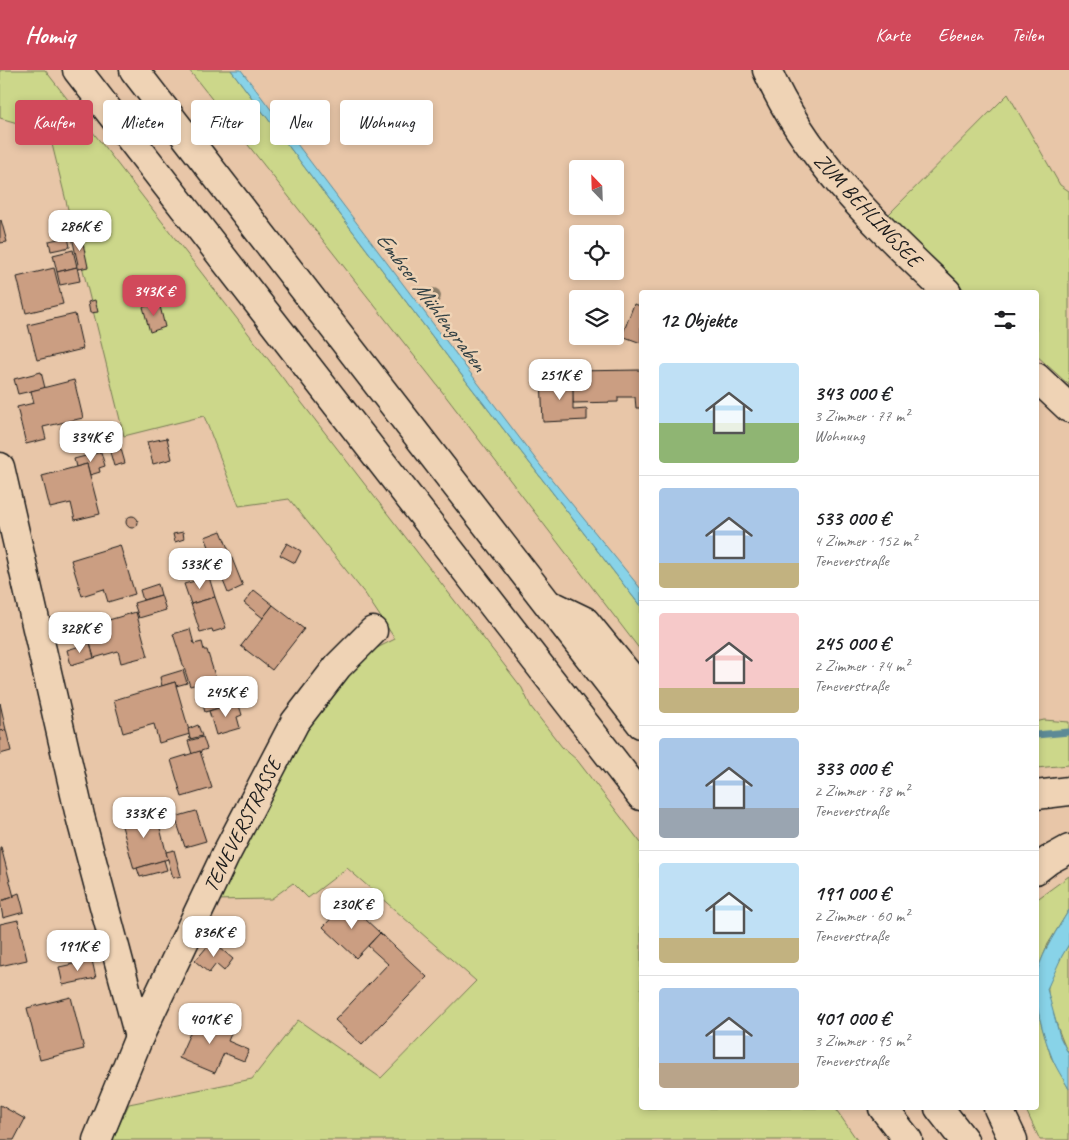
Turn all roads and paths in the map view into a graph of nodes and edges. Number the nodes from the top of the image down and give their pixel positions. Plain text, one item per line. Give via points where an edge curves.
1 (77, 70) edge
2 (134, 70) edge
3 (767, 70) edge
4 (945, 290) edge
5 (1039, 380) edge
6 (1069, 408) edge
7 (0, 468) edge
8 (547, 603) junction
9 (373, 630) dead end
10 (639, 688) edge
11 (639, 721) edge
12 (1069, 791) edge
13 (639, 793) edge
14 (1039, 795) edge
15 (1069, 849) edge
16 (1039, 868) edge
17 (139, 1037) junction
18 (885, 1110) edge
19 (940, 1110) edge
20 (999, 1110) edge
21 (97, 1140) edge
22 (908, 1140) edge
23 (964, 1140) edge
24 (1013, 1140) edge

1 - 13 main road
2 - 8 main road
3 - 4 main road, ZUM BEHLINGSEE via 809,145 842,187
5 - 6 main road
7 - 17 main road via 80,816
8 - 10 main road via 585,621
8 - 11 main road
9 - 17 main road, TENEVERSTRASSE via 338,666 295,722 225,856
12 - 14 main road
15 - 16 main road
17 - 21 main road, TENEVERSTRASSE
18 - 22 main road
19 - 23 main road
20 - 24 main road

